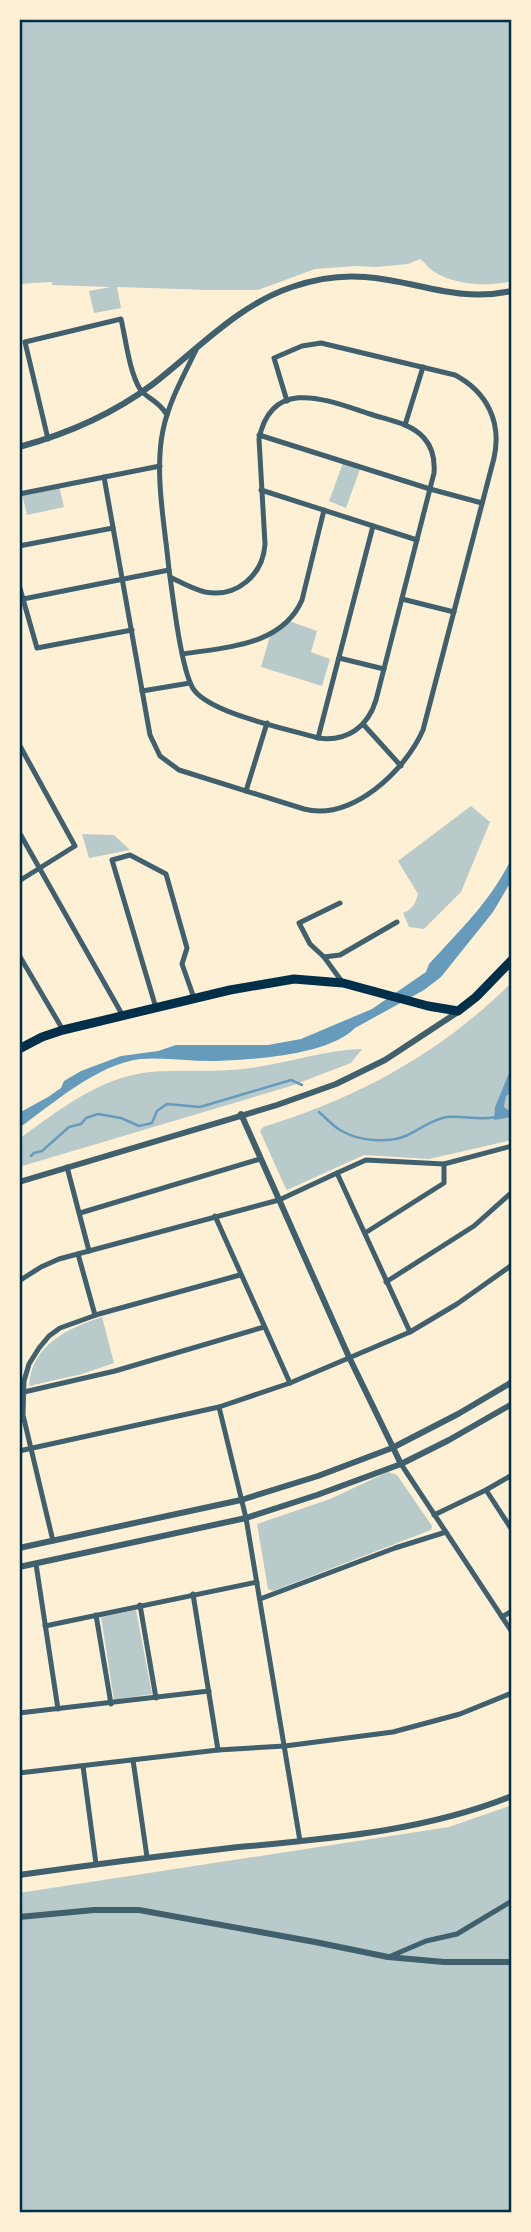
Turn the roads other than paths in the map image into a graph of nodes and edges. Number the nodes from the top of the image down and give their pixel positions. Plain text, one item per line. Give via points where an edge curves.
1 (512, 290) edge
2 (196, 350) junction
3 (423, 367) junction
4 (141, 393) junction
5 (287, 401) junction
6 (167, 415) junction
7 (405, 425) junction
8 (259, 435) junction
9 (48, 439) junction
10 (19, 447) edge
11 (160, 467) junction
12 (104, 477) junction
13 (261, 489) junction
14 (430, 489) junction
15 (19, 494) edge
16 (482, 503) junction
17 (324, 510) junction
18 (373, 526) junction
19 (113, 528) junction
20 (417, 540) junction
21 (19, 547) edge
22 (169, 570) junction
23 (170, 577) junction
24 (123, 579) junction
25 (19, 585) edge
26 (23, 598) junction
27 (402, 599) junction
28 (454, 612) junction
29 (132, 630) junction
30 (183, 654) junction
31 (339, 658) junction
32 (384, 669) junction
33 (190, 683) junction
34 (142, 691) junction
35 (267, 723) junction
36 (363, 724) junction
37 (318, 738) junction
38 (20, 746) edge
39 (401, 766) junction
40 (246, 791) junction
41 (19, 832) edge
42 (40, 869) junction
43 (19, 881) edge
44 (340, 903) dead end
45 (397, 922) dead end
46 (19, 954) edge
47 (324, 957) junction
48 (512, 960) edge
49 (343, 984) junction
50 (194, 998) junction
51 (156, 1009) junction
52 (458, 1012) junction
53 (123, 1016) junction
54 (62, 1030) junction
55 (19, 1049) edge
56 (241, 1114) junction
57 (512, 1146) edge
58 (260, 1158) junction
59 (444, 1164) junction
60 (67, 1167) junction
61 (337, 1173) junction
62 (19, 1182) edge
63 (512, 1192) edge
64 (279, 1200) junction
65 (80, 1213) junction
66 (215, 1216) junction
67 (365, 1233) junction
68 (89, 1251) junction
69 (78, 1254) junction
70 (512, 1265) edge
71 (240, 1275) junction
72 (19, 1281) edge
73 (386, 1282) junction
74 (95, 1315) junction
75 (264, 1327) junction
76 (410, 1332) junction
77 (349, 1357) junction
78 (512, 1382) edge
79 (290, 1383) junction
80 (24, 1392) junction
81 (512, 1404) edge
82 (219, 1407) junction
83 (392, 1448) junction
84 (31, 1449) junction
85 (19, 1451) edge
86 (401, 1464) junction
87 (512, 1475) edge
88 (486, 1490) junction
89 (241, 1500) junction
90 (434, 1515) junction
91 (246, 1518) junction
92 (512, 1530) edge
93 (446, 1532) junction
94 (53, 1541) junction
95 (19, 1548) edge
96 (36, 1564) junction
97 (19, 1567) edge
98 (257, 1582) junction
99 (193, 1594) junction
100 (260, 1599) junction
101 (140, 1605) junction
102 (512, 1611) edge
103 (96, 1615) junction
104 (502, 1617) junction
105 (45, 1626) junction
106 (512, 1632) edge
107 (209, 1691) junction
108 (512, 1692) edge
109 (156, 1698) junction
110 (111, 1704) junction
111 (58, 1709) junction
112 (19, 1713) edge
113 (285, 1746) junction
114 (218, 1750) junction
115 (133, 1760) junction
116 (83, 1766) junction
117 (19, 1773) edge
118 (512, 1796) edge
119 (300, 1841) junction
120 (147, 1857) junction
121 (96, 1864) junction
122 (19, 1875) edge
123 (512, 1901) edge
124 (19, 1917) edge
125 (388, 1958) junction
126 (512, 1962) edge

1 - 2 street via 474,296 366,277 318,280 260,302
2 - 4 street
2 - 6 street
3 - 5 street via 314,343 274,358
3 - 7 street
3 - 16 street via 463,380 489,406 496,444
4 - 6 street via 159,403
4 - 9 street
4 - 9 street via 121,319 26,342
5 - 7 street via 320,398
5 - 8 street via 269,415
6 - 11 street
7 - 14 street via 419,433 432,451 435,466
8 - 13 street
8 - 14 street
9 - 10 street
11 - 12 street
11 - 22 street
12 - 15 street
12 - 19 street
13 - 17 street
13 - 23 street via 265,552 248,581 218,593
14 - 16 street
14 - 20 street
16 - 28 street
17 - 18 street
17 - 30 street via 302,600 286,625 255,640
18 - 20 street
18 - 31 street
19 - 21 street
19 - 24 street
20 - 27 street
22 - 23 street
22 - 24 street
23 - 30 street
24 - 26 street
24 - 29 street
25 - 26 street
26 - 29 street via 37,648
27 - 28 street
27 - 32 street
28 - 39 street via 423,730
29 - 34 street
30 - 33 street
31 - 32 street
31 - 37 street
32 - 36 street via 372,711
33 - 34 street
33 - 35 street via 214,706
34 - 40 street via 152,742 166,762
35 - 37 street
35 - 40 street
36 - 37 street via 336,739
36 - 39 street
38 - 42 street via 75,846
39 - 40 street via 374,790 328,811 313,811
41 - 42 street
42 - 43 street
42 - 53 street
44 - 47 street via 299,923 310,944
45 - 47 street via 340,955
46 - 54 street
47 - 49 street
48 - 52 highway
49 - 50 highway via 294,979
49 - 52 highway
50 - 51 highway
50 - 51 street via 182,964 187,948 166,874 130,855 112,860
51 - 53 highway
52 - 56 street via 385,1060 336,1084
53 - 54 highway
54 - 55 highway
56 - 58 street
56 - 60 street
57 - 59 street
58 - 64 street
58 - 65 street
59 - 61 street via 366,1160
59 - 67 street via 444,1183
60 - 62 street
60 - 65 street
61 - 64 street
61 - 67 street
63 - 73 street via 474,1226
64 - 66 street
64 - 77 street
65 - 68 street
66 - 68 street
66 - 71 street
67 - 73 street
68 - 69 street
69 - 72 street via 41,1267
69 - 74 street
70 - 76 street
71 - 74 street
71 - 75 street
73 - 76 street
74 - 80 street via 49,1336 29,1364
75 - 79 street
75 - 80 street via 116,1371
76 - 77 street
77 - 79 street
77 - 83 street
78 - 83 street
79 - 82 street
80 - 84 street via 23,1415
81 - 86 street
82 - 84 street
82 - 89 street
83 - 86 street
83 - 89 street
84 - 85 street
84 - 94 street
86 - 90 street
86 - 91 street
87 - 88 street
88 - 90 street
88 - 92 street
89 - 91 street
89 - 94 street
90 - 93 street
91 - 96 street
91 - 98 street
93 - 100 street
93 - 104 street
94 - 95 street
96 - 97 street
96 - 105 street
98 - 99 street
98 - 100 street
99 - 101 street
99 - 107 street
100 - 113 street
101 - 103 street
101 - 109 street
102 - 104 street
103 - 105 street
103 - 110 street
104 - 106 street
105 - 111 street
107 - 109 street
107 - 114 street
108 - 113 street via 476,1709 414,1728
109 - 110 street
110 - 111 street
111 - 112 street
113 - 114 street
113 - 119 street
114 - 115 street
115 - 116 street
115 - 120 street
116 - 117 street
116 - 121 street
118 - 119 street via 434,1821
119 - 120 street
120 - 121 street
121 - 122 street
123 - 125 street via 457,1934 426,1941
124 - 125 street via 139,1910
125 - 126 street

